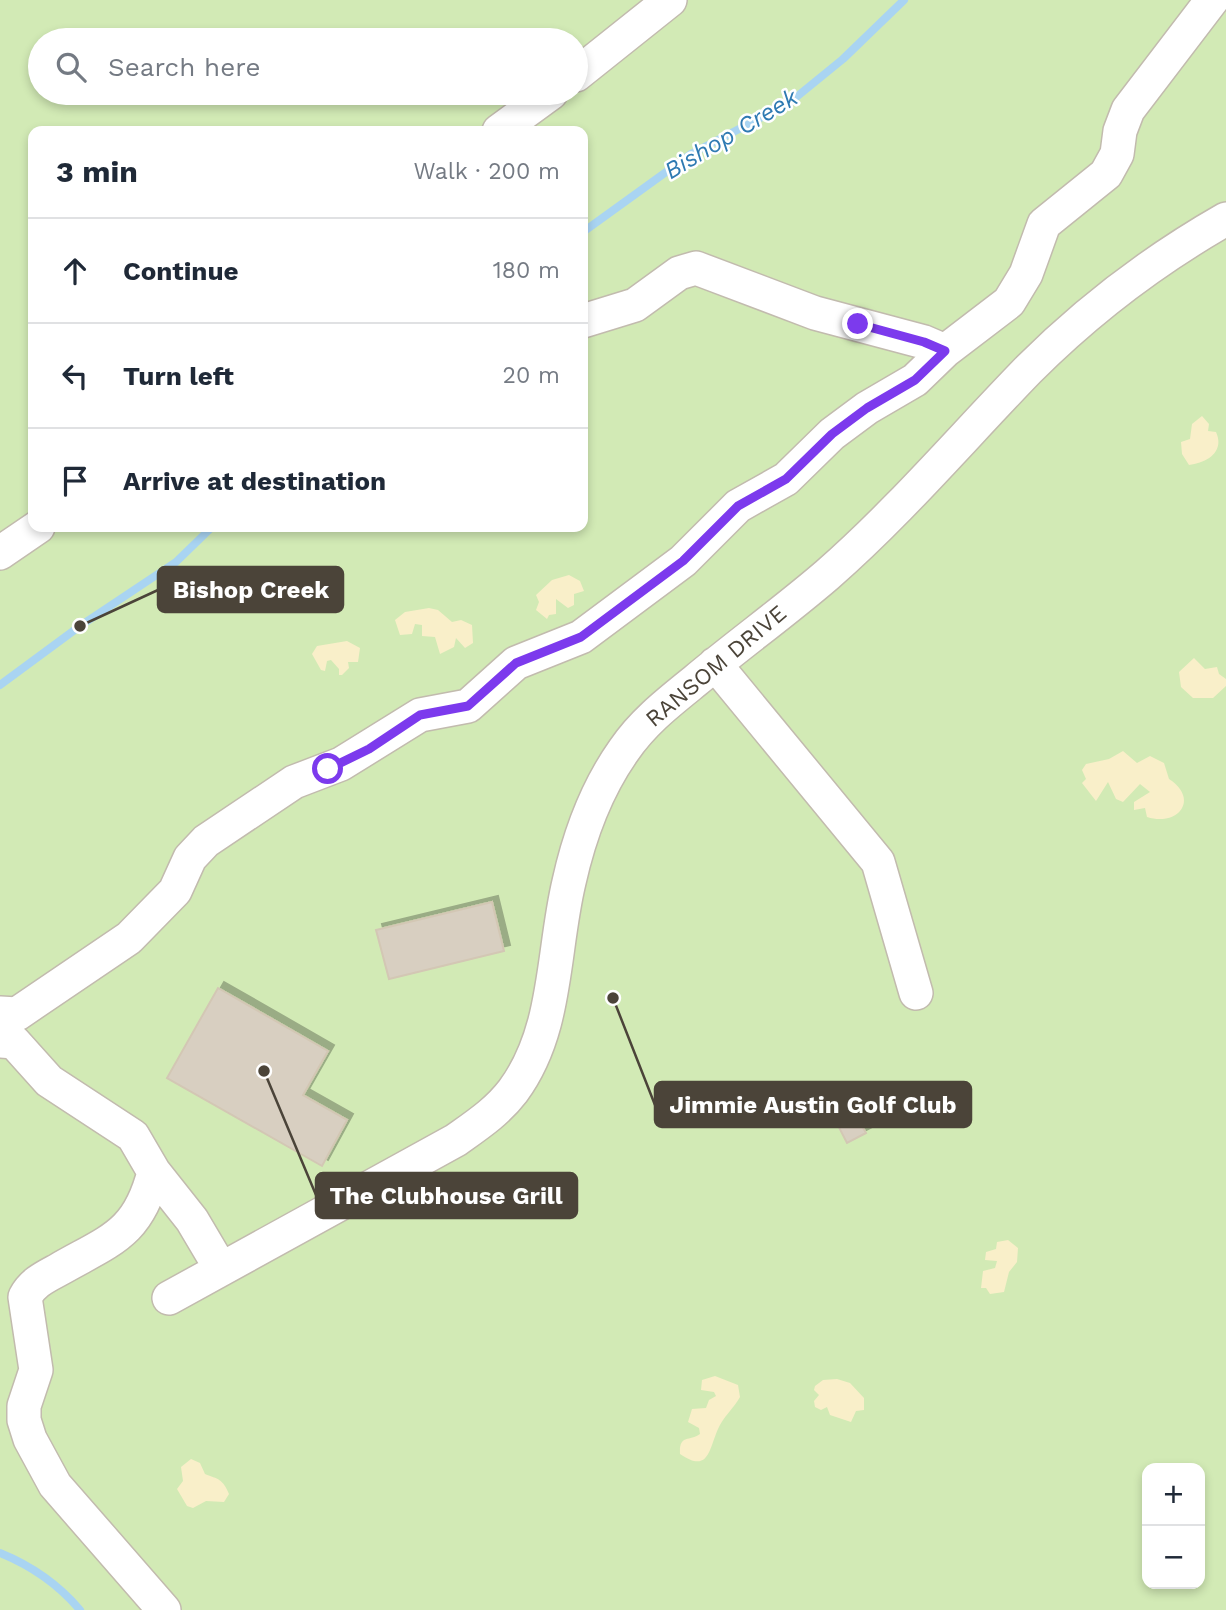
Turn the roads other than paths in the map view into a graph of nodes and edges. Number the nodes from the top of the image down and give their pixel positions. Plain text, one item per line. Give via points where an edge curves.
1 (670, 0) edge
2 (1206, 8) edge
3 (588, 65) edge
4 (535, 105) edge
5 (506, 126) edge
6 (1226, 219) edge
7 (588, 319) edge
8 (945, 351) junction
9 (31, 532) edge
10 (0, 553) edge
11 (715, 664) junction
12 (916, 993) dead end
13 (8, 1027) edge
14 (154, 1172) junction
15 (221, 1269) junction
16 (169, 1298) dead end
17 (164, 1610) edge

1 - 3 street
2 - 8 street via 1128,110 1106,174 1044,224 1026,274 1009,302
4 - 5 street
6 - 11 street, RANSOM DRIVE via 1173,249 1102,304 1030,369 895,513
7 - 8 street via 635,305 679,272 696,268 816,313
8 - 13 street via 915,380 841,427 786,479 738,506 683,561 581,637 516,663 468,706 420,715 341,764 294,782 206,841 190,858 175,891 129,938
9 - 10 street
11 - 12 street via 878,862
11 - 15 street, RANSOM DRIVE via 649,718 622,751 591,811 569,883 548,1013 534,1055 513,1091 489,1117 456,1140
13 - 14 street via 49,1081 133,1136
14 - 15 street via 192,1220
14 - 17 street via 138,1216 124,1232 43,1279 24,1297 36,1370 24,1420 55,1485
15 - 16 street, RANSOM DRIVE

